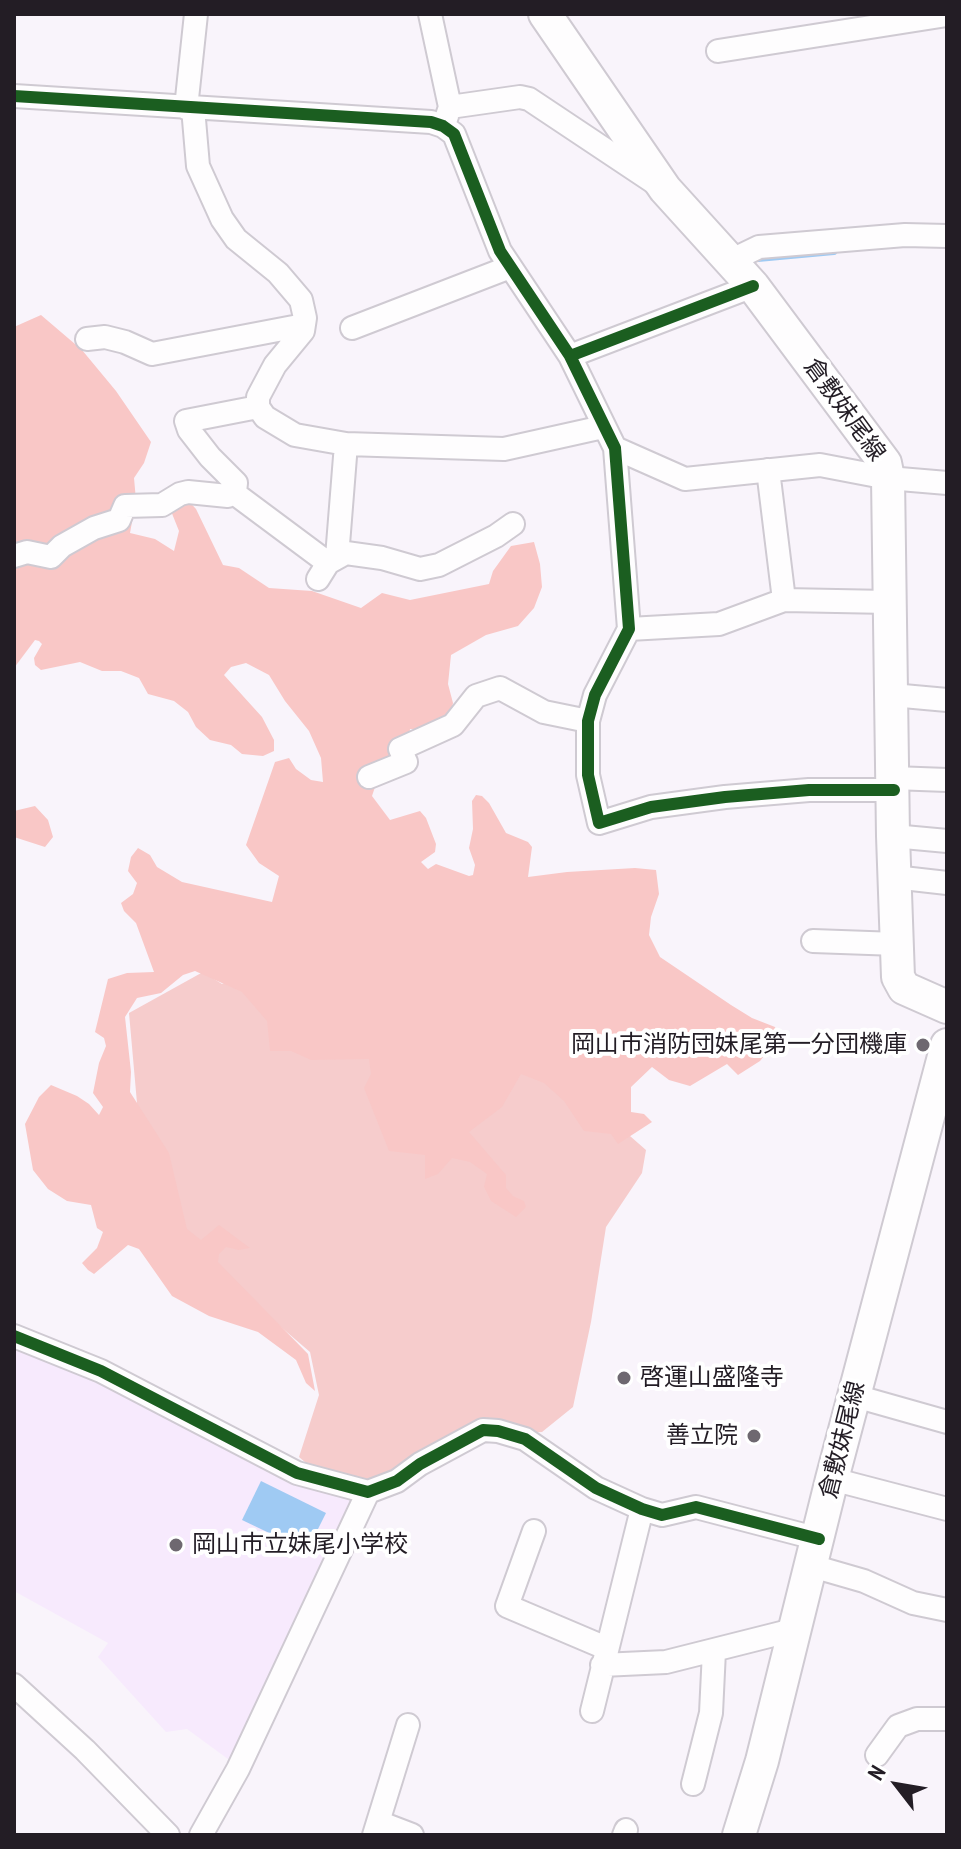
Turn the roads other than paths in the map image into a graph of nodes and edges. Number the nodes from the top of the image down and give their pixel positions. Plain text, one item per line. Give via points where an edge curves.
1 (196, 14) edge
2 (430, 14) edge
3 (545, 14) edge
4 (947, 15) edge
5 (718, 51) dead end
6 (14, 96) edge
7 (188, 102) junction
8 (447, 116) junction
9 (665, 189) junction
10 (947, 236) edge
11 (730, 261) junction
12 (510, 267) junction
13 (753, 286) junction
14 (304, 325) junction
15 (352, 328) dead end
16 (87, 339) dead end
17 (570, 356) junction
18 (258, 407) junction
19 (603, 427) junction
20 (346, 444) junction
21 (615, 448) junction
22 (768, 470) junction
23 (888, 478) junction
24 (947, 483) edge
25 (234, 493) junction
26 (513, 524) dead end
27 (14, 556) edge
28 (328, 566) junction
29 (784, 600) junction
30 (889, 602) junction
31 (629, 629) junction
32 (892, 695) junction
33 (947, 700) edge
34 (588, 721) junction
35 (369, 777) dead end
36 (947, 780) edge
37 (894, 784) junction
38 (893, 836) junction
39 (947, 841) edge
40 (894, 877) junction
41 (947, 883) edge
42 (813, 941) dead end
43 (897, 944) junction
44 (947, 1007) edge
45 (947, 1045) edge
46 (14, 1336) edge
47 (855, 1396) junction
48 (947, 1422) edge
49 (832, 1479) junction
50 (368, 1492) junction
51 (642, 1509) junction
52 (947, 1509) edge
53 (534, 1531) dead end
54 (815, 1552) junction
55 (947, 1610) edge
56 (797, 1629) junction
57 (714, 1651) junction
58 (604, 1657) junction
59 (14, 1685) edge
60 (592, 1711) dead end
61 (947, 1719) edge
62 (408, 1725) dead end
63 (877, 1755) dead end
64 (693, 1784) dead end
65 (376, 1828) edge
66 (168, 1835) edge
67 (201, 1835) edge
68 (412, 1835) edge
69 (739, 1835) edge

1 - 7 street
2 - 8 street
3 - 9 main road, 倉敷妹尾線
4 - 5 street
6 - 7 street
7 - 8 street via 431,122
7 - 14 street via 198,166 222,219 301,300
8 - 9 street via 529,99
8 - 12 street
9 - 11 main road, 倉敷妹尾線
10 - 11 street via 759,247
11 - 13 main road, 倉敷妹尾線
12 - 15 street
12 - 17 street
13 - 17 street
13 - 23 main road, 倉敷妹尾線 via 867,437 885,463
14 - 16 street via 152,354 105,337
14 - 18 street via 275,365
17 - 19 street
18 - 20 street via 295,435
18 - 25 street via 186,421 236,483
19 - 20 street via 504,449
19 - 21 street
20 - 28 street
21 - 22 street via 685,479
21 - 31 street
22 - 23 street via 820,465
22 - 29 street
23 - 24 street
23 - 30 main road, 倉敷妹尾線
25 - 27 street via 188,492 162,505 125,506 119,520 94,528 51,557 27,552
25 - 28 street
26 - 28 street via 439,565 420,569 346,553
29 - 30 street
29 - 31 street via 719,624
30 - 32 main road, 倉敷妹尾線
31 - 34 street via 595,695
32 - 33 street
32 - 37 main road, 倉敷妹尾線
34 - 35 street via 544,712 500,688 476,696 453,725 400,749 406,762
34 - 37 street via 588,775 599,823 651,807 725,797
36 - 37 street
37 - 38 main road, 倉敷妹尾線
38 - 39 street
38 - 40 main road, 倉敷妹尾線
40 - 41 street
40 - 43 main road, 倉敷妹尾線
42 - 43 street
43 - 44 main road, 倉敷妹尾線 via 898,977 904,988
45 - 47 main road, 倉敷妹尾線
46 - 50 street via 101,1371 297,1473
47 - 48 street
47 - 49 main road, 倉敷妹尾線
49 - 52 street
49 - 54 main road, 倉敷妹尾線
50 - 51 street via 397,1481 483,1430 525,1439 596,1488
50 - 67 street via 238,1769
51 - 54 street via 662,1515 696,1507
51 - 58 street
53 - 58 street via 507,1606
54 - 55 street via 913,1603
54 - 56 main road, 倉敷妹尾線
56 - 57 street
56 - 69 main road, 倉敷妹尾線
57 - 58 street via 666,1662
57 - 64 street via 711,1713
58 - 60 street
59 - 66 street
61 - 63 street via 917,1719 898,1726
62 - 65 street
65 - 68 street

